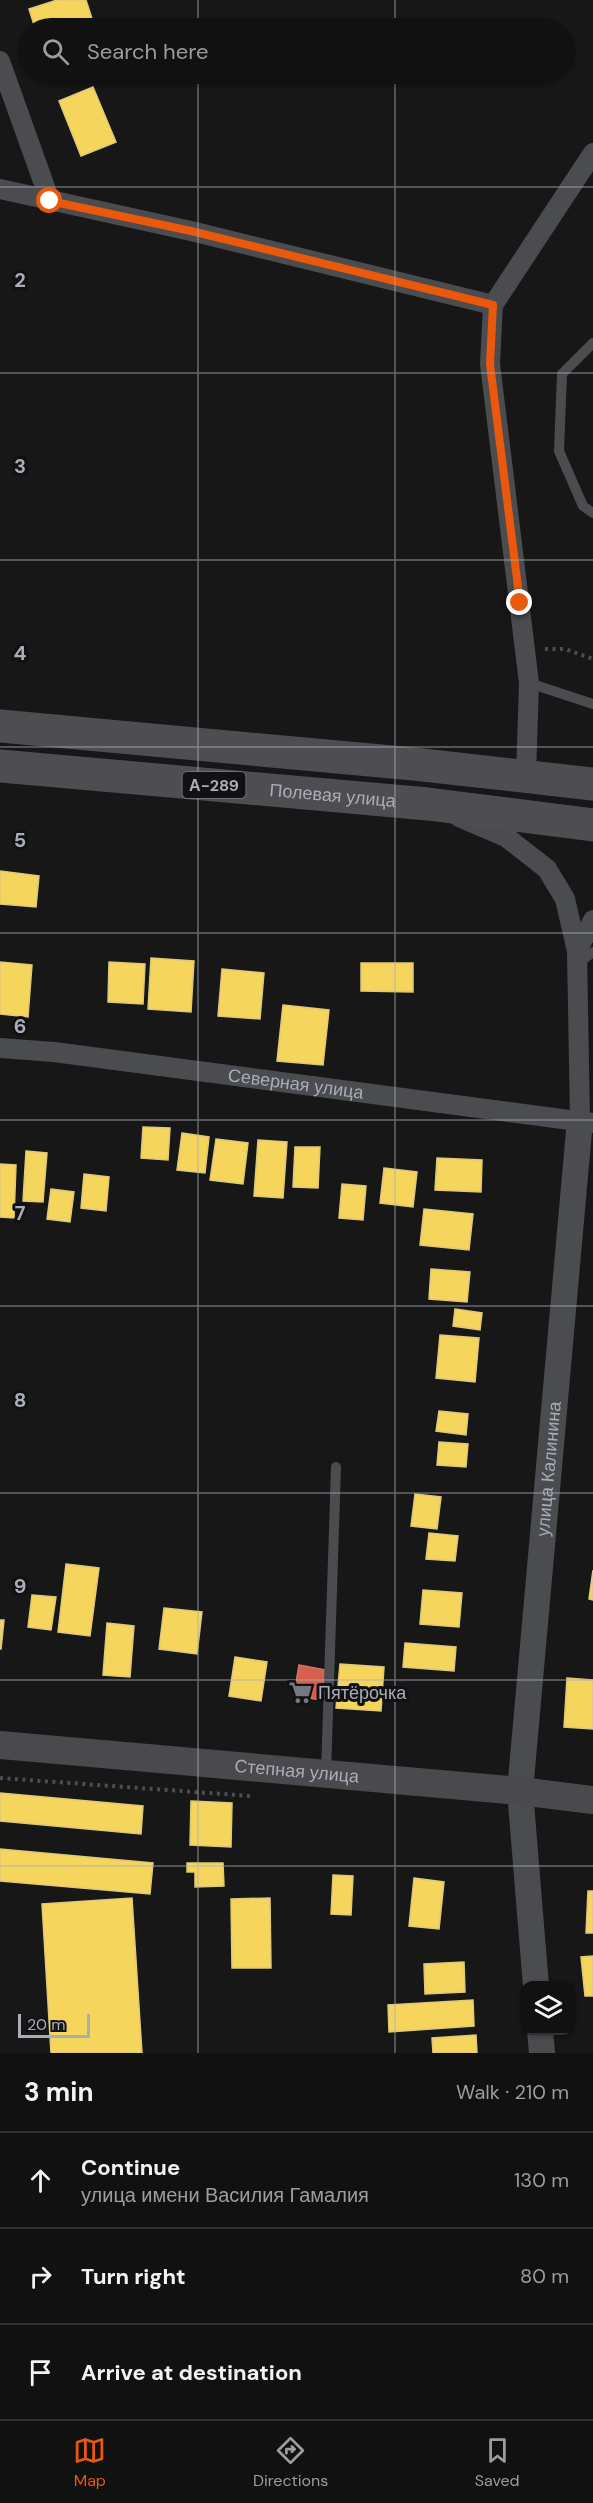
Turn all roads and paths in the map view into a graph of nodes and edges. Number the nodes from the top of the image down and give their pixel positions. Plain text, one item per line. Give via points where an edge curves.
1 (0, 61) edge
2 (590, 165) edge
3 (0, 189) edge
4 (50, 201) junction
5 (493, 305) junction
6 (593, 343) edge
7 (593, 513) edge
8 (525, 650) junction
9 (593, 659) edge
10 (529, 683) junction
11 (593, 704) edge
12 (0, 726) edge
13 (0, 766) edge
14 (526, 776) junction
15 (593, 784) edge
16 (428, 804) junction
17 (593, 825) edge
18 (593, 920) edge
19 (582, 956) edge
20 (0, 1048) edge
21 (586, 1122) edge
22 (336, 1467) dead end
23 (0, 1745) edge
24 (326, 1773) junction
25 (520, 1791) junction
26 (593, 1800) edge
27 (536, 1981) edge
28 (540, 2035) edge
29 (542, 2053) edge

1 - 4 street
2 - 5 street
3 - 4 street
4 - 5 street via 191,231
5 - 8 street via 490,364
6 - 7 lane via 562,374 559,451 583,507
8 - 9 path via 565,649
8 - 10 street
10 - 11 lane
10 - 14 street
12 - 14 highway, А-289
13 - 16 highway, Полевая улица / А-289
14 - 15 highway, А-289
16 - 17 highway, Полевая улица / А-289
16 - 19 street, А-289 via 506,837 547,869 565,899
18 - 19 street
19 - 21 street, улица Калинина
20 - 21 street, Северная улица
21 - 25 street, улица Калинина
22 - 24 lane
23 - 24 main road, Степная улица
24 - 25 main road, Степная улица
25 - 26 main road, Степная улица
25 - 27 street, улица Калинина
28 - 29 street

